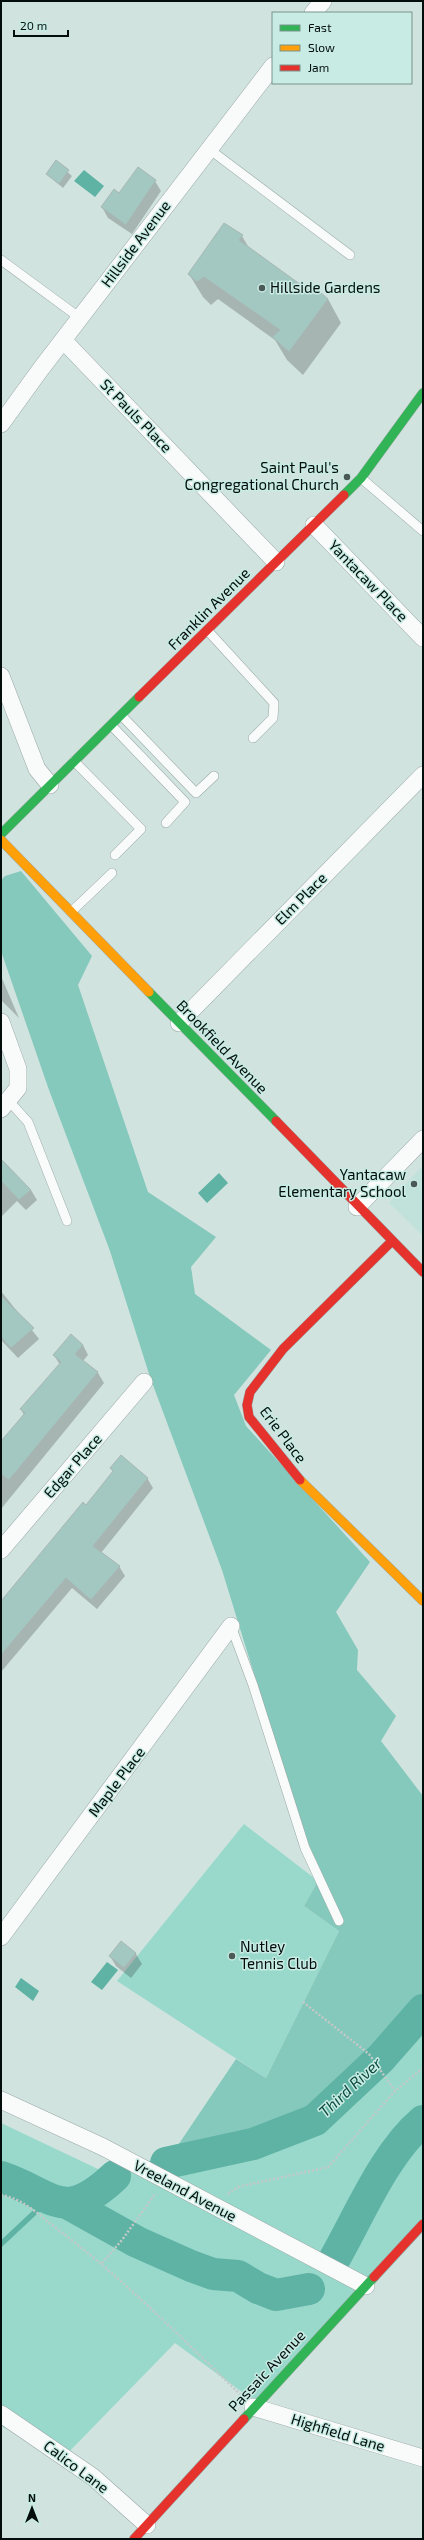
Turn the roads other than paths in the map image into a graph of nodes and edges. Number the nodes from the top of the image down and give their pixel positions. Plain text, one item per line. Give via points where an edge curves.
1 (323, 1) edge
2 (315, 12) edge
3 (272, 67) edge
4 (209, 149) junction
5 (350, 254) dead end
6 (1, 260) edge
7 (80, 318) junction
8 (63, 340) junction
9 (423, 393) edge
10 (1, 424) edge
11 (361, 478) junction
12 (314, 525) junction
13 (423, 531) edge
14 (276, 562) junction
15 (208, 631) junction
16 (423, 638) edge
17 (1, 676) edge
18 (121, 715) junction
19 (111, 725) junction
20 (253, 738) dead end
21 (74, 762) junction
22 (423, 775) edge
23 (214, 776) dead end
24 (50, 785) junction
25 (166, 823) dead end
26 (1, 834) edge
27 (1, 840) edge
28 (115, 855) dead end
29 (112, 873) dead end
30 (71, 912) junction
31 (1, 1022) edge
32 (179, 1023) junction
33 (5, 1105) edge
34 (423, 1139) edge
35 (357, 1207) junction
36 (67, 1221) dead end
37 (392, 1242) junction
38 (423, 1272) edge
39 (144, 1382) dead end
40 (1, 1550) edge
41 (423, 1601) edge
42 (231, 1626) joint
43 (339, 1922) dead end
44 (1, 1936) edge
45 (1, 2100) edge
46 (423, 2224) edge
47 (366, 2286) junction
48 (253, 2407) junction
49 (1, 2414) edge
50 (423, 2458) edge
51 (147, 2525) junction
52 (134, 2539) edge

1 - 2 street
3 - 4 street, Hillside Avenue
4 - 5 lane
4 - 7 street, Hillside Avenue
6 - 7 lane
7 - 8 street, Hillside Avenue
8 - 10 street, Hillside Avenue
8 - 14 street, St Pauls Place
9 - 11 street, Franklin Avenue
11 - 12 street, Franklin Avenue
11 - 13 lane
12 - 14 street, Franklin Avenue
12 - 16 street, Yantacaw Place
14 - 15 street, Franklin Avenue
15 - 18 street, Franklin Avenue
15 - 20 lane via 274,703 273,718
17 - 24 street via 37,769
18 - 19 street, Franklin Avenue
18 - 23 lane via 196,793
19 - 21 street, Franklin Avenue
19 - 25 lane via 184,802
21 - 24 street, Franklin Avenue
21 - 28 lane via 141,829
22 - 32 street, Elm Place
24 - 26 street, Franklin Avenue
27 - 30 street, Brookfield Avenue
29 - 30 lane
30 - 32 street, Brookfield Avenue
31 - 33 street via 18,1069 18,1088
32 - 35 street, Brookfield Avenue
33 - 36 lane via 28,1122
34 - 35 street
35 - 37 street, Brookfield Avenue
37 - 38 street, Brookfield Avenue
37 - 41 street, Erie Place via 283,1349 250,1392 248,1411 249,1417 309,1491
39 - 40 street, Edgar Place
42 - 43 lane via 253,1685 305,1848
42 - 44 street, Maple Place
45 - 47 street, Vreeland Avenue via 103,2147
46 - 47 street, Passaic Avenue
47 - 48 street, Passaic Avenue
48 - 50 street, Highfield Lane
48 - 51 street, Passaic Avenue
49 - 51 street, Calico Lane via 93,2477
51 - 52 street, Passaic Avenue

